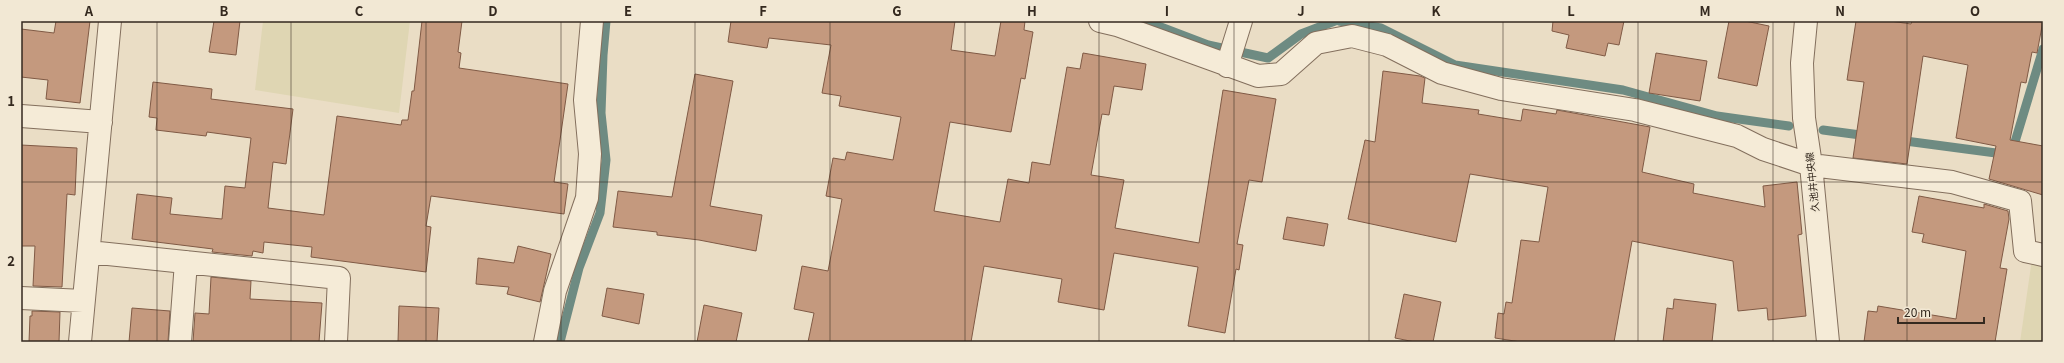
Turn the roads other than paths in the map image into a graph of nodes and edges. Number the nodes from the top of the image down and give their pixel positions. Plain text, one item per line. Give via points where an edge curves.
1 (110, 21) edge
2 (592, 21) edge
3 (1100, 21) edge
4 (1241, 21) edge
5 (1806, 21) edge
6 (1226, 66) junction
7 (21, 116) edge
8 (101, 122) junction
9 (1811, 165) junction
10 (89, 252) junction
11 (2043, 255) edge
12 (186, 262) junction
13 (21, 298) edge
14 (83, 301) junction
15 (80, 342) edge
16 (180, 342) edge
17 (336, 342) edge
18 (545, 342) edge
19 (1828, 342) edge

1 - 8 street
2 - 18 street via 585,100 590,154 587,198 555,291
3 - 6 street
4 - 6 street
5 - 9 street, 久池井中央線 via 1802,63 1804,118
6 - 9 street via 1258,76 1281,74 1316,44 1352,36 1387,45 1449,75 1501,90 1642,112 1737,136 1763,149
7 - 8 street
8 - 10 street
9 - 11 street via 1952,182 2020,202 2024,251
9 - 19 street, 久池井中央線
10 - 12 street
10 - 14 street
12 - 16 street
12 - 17 street via 339,278
13 - 14 street
14 - 15 street

